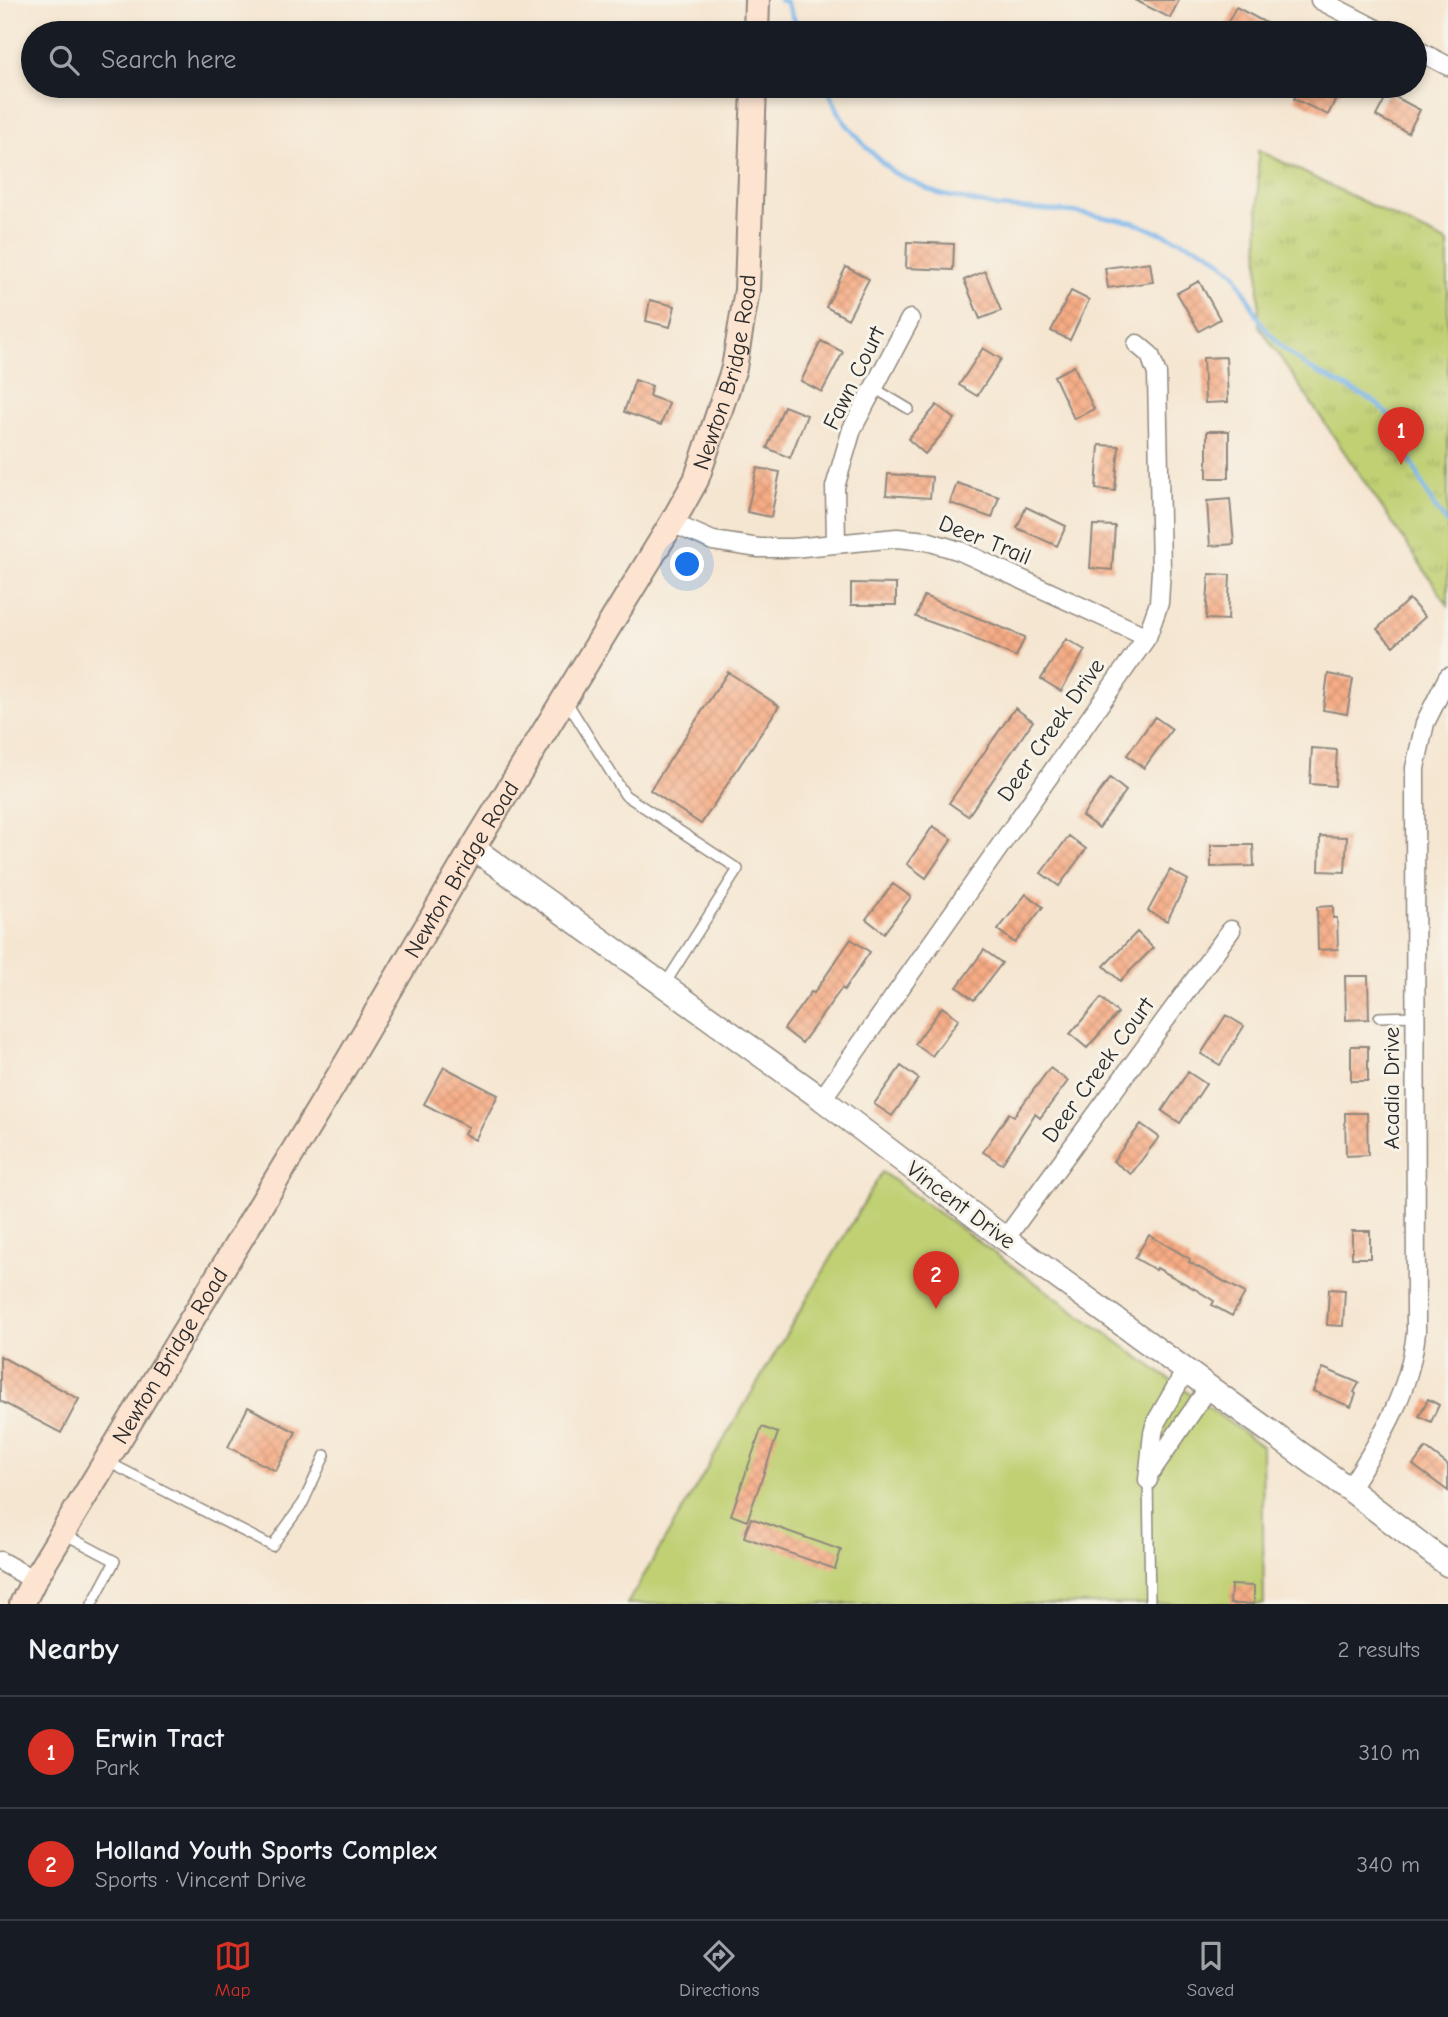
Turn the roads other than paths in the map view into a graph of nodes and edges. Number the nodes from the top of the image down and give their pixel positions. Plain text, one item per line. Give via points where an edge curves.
1 (757, 0) edge
2 (1320, 0) edge
3 (756, 21) edge
4 (1361, 21) edge
5 (1427, 55) edge
6 (1448, 66) edge
7 (754, 98) edge
8 (910, 319) dead end
9 (1137, 344) dead end
10 (874, 388) junction
11 (909, 409) dead end
12 (672, 523) junction
13 (836, 542) junction
14 (1147, 637) junction
15 (1448, 677) edge
16 (564, 698) junction
17 (473, 848) junction
18 (1231, 930) dead end
19 (664, 986) junction
20 (1416, 1016) junction
21 (1379, 1017) dead end
22 (822, 1099) junction
23 (1005, 1239) junction
24 (1185, 1370) junction
25 (1209, 1387) junction
26 (325, 1455) dead end
27 (106, 1461) junction
28 (1148, 1480) junction
29 (1349, 1489) junction
30 (62, 1532) junction
31 (0, 1561) edge
32 (1448, 1564) edge
33 (34, 1580) junction
34 (22, 1604) edge
35 (92, 1604) edge
36 (1150, 1604) edge

1 - 3 main road
2 - 4 street
5 - 6 street
7 - 12 main road, Newton Bridge Road via 747,290 734,368 696,480
8 - 10 street, Fawn Court
9 - 14 street, Deer Creek Drive via 1150,355 1157,374 1161,570 1159,603
10 - 11 lane
10 - 13 street, Fawn Court via 852,429 835,487
12 - 13 street, Deer Trail via 713,541 759,548
12 - 16 main road, Newton Bridge Road
13 - 14 street, Deer Trail via 897,538 960,551
14 - 22 street, Deer Creek Drive
15 - 20 street, Acadia Drive via 1424,723 1415,768
16 - 17 main road, Newton Bridge Road
16 - 19 lane via 625,795 738,869
17 - 19 street, Vincent Drive
17 - 27 main road, Newton Bridge Road
18 - 23 street, Deer Creek Court
19 - 22 street, Vincent Drive
20 - 21 lane
20 - 29 street, Acadia Drive via 1414,1354 1388,1426
22 - 23 street, Vincent Drive
23 - 24 street, Vincent Drive
24 - 25 street, Vincent Drive
24 - 28 street via 1156,1422
25 - 28 street via 1156,1461
25 - 29 street, Vincent Drive
26 - 27 lane via 303,1503 272,1546
27 - 30 main road, Newton Bridge Road
28 - 36 lane
29 - 32 street, Vincent Drive
30 - 33 main road, Newton Bridge Road
30 - 35 lane via 115,1561
31 - 33 street
33 - 34 main road, Newton Bridge Road

